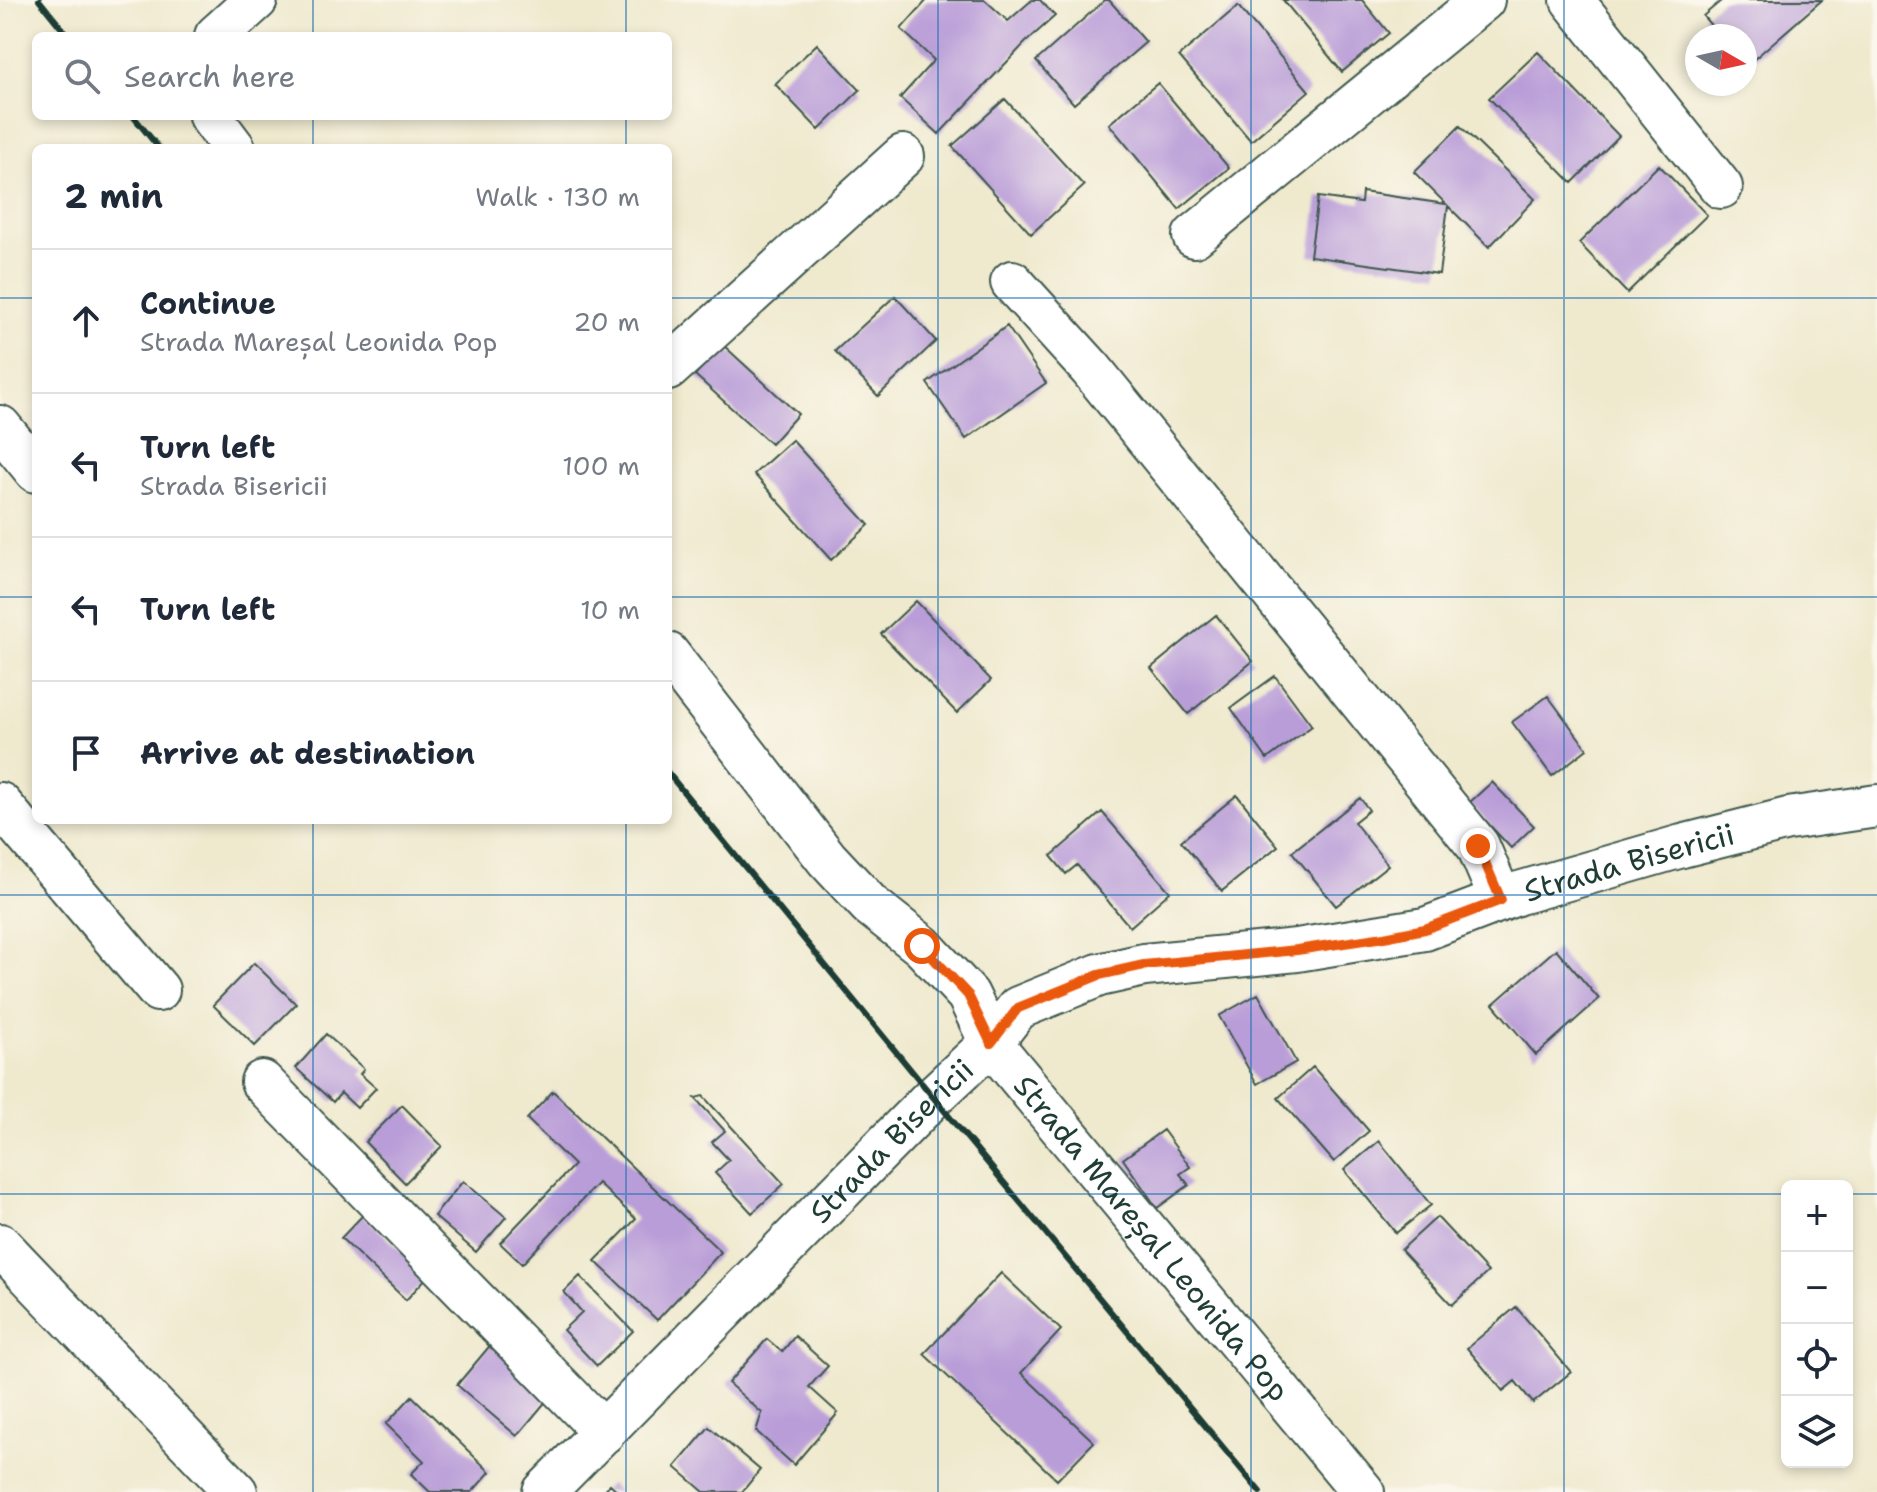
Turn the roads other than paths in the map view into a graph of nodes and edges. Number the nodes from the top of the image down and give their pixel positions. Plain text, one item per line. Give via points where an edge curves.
1 (256, 0) edge
2 (1483, 0) edge
3 (1572, 0) edge
4 (220, 32) edge
5 (213, 120) edge
6 (231, 144) edge
7 (903, 156) dead end
8 (1721, 187) dead end
9 (1194, 236) dead end
10 (1012, 282) dead end
11 (672, 365) edge
12 (0, 427) edge
13 (32, 466) edge
14 (672, 659) edge
15 (0, 804) edge
16 (1877, 806) edge
17 (1501, 900) junction
18 (158, 990) dead end
19 (991, 1043) junction
20 (262, 1082) dead end
21 (0, 1245) edge
22 (604, 1432) junction
23 (236, 1492) edge
24 (544, 1492) edge
25 (1363, 1492) edge

1 - 4 street
2 - 9 street
3 - 8 street
5 - 6 street
7 - 11 street
10 - 17 street via 1091,369 1478,846
12 - 13 street
14 - 19 street, Strada Mareșal Leonida Pop via 827,859 968,995
15 - 18 street
16 - 17 street, Strada Bisericii via 1788,819
17 - 19 street, Strada Bisericii via 1425,929 1384,937 1099,975 1018,1008
19 - 22 street, Strada Bisericii
19 - 25 street, Strada Mareșal Leonida Pop
20 - 22 street
21 - 23 street
22 - 24 street, Strada Bisericii

